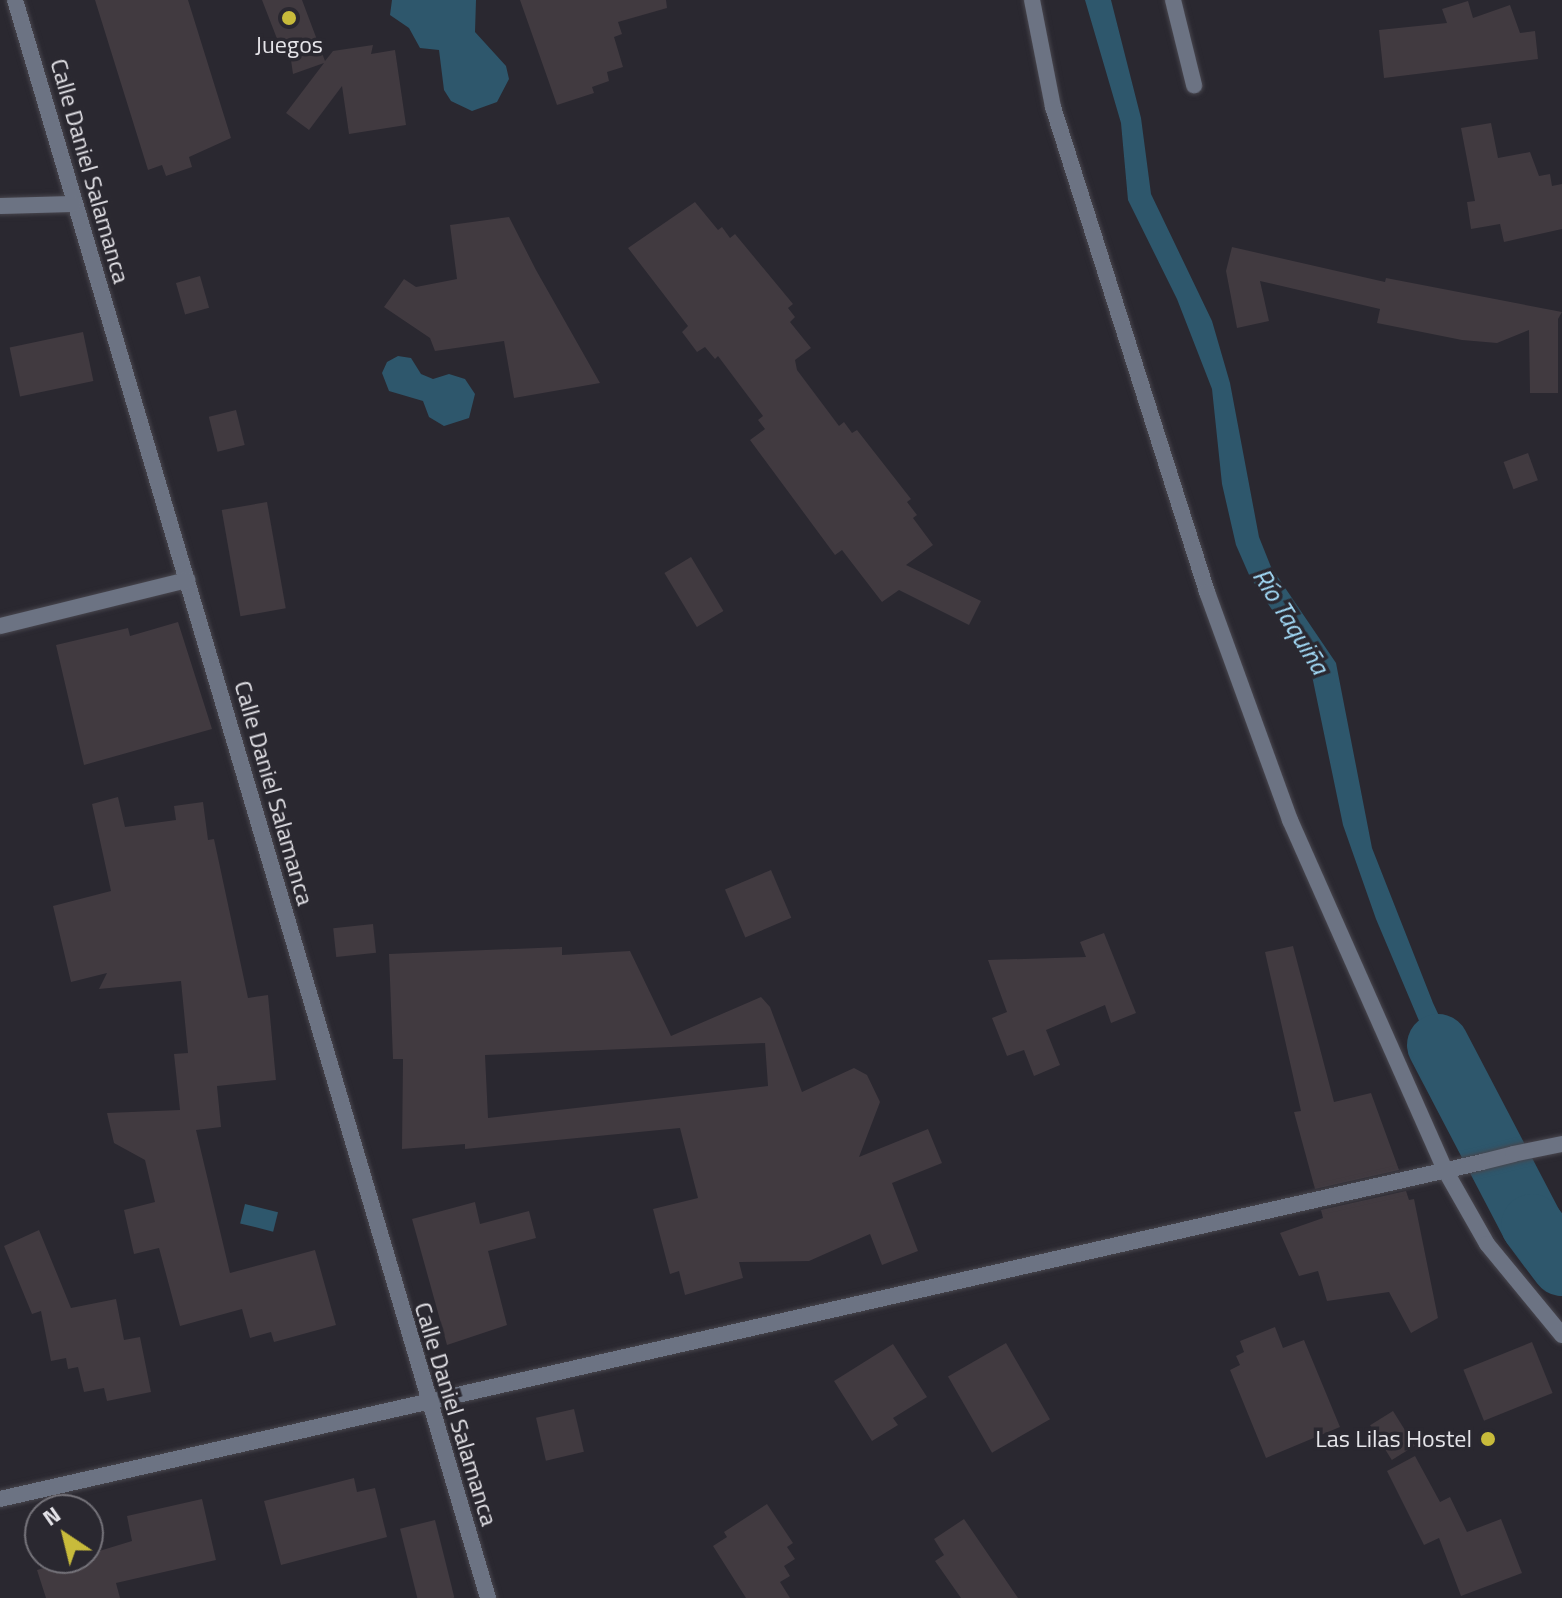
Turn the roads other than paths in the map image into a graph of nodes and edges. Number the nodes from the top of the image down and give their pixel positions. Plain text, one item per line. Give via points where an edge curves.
1 (15, 0) edge
2 (1032, 0) edge
3 (1173, 0) edge
4 (1194, 85) dead end
5 (73, 204) junction
6 (0, 206) edge
7 (187, 580) junction
8 (0, 626) edge
9 (1562, 1144) edge
10 (1445, 1170) junction
11 (1562, 1335) edge
12 (426, 1401) junction
13 (0, 1499) edge
14 (488, 1598) edge

1 - 5 street, Calle Daniel Salamanca
2 - 10 street via 1053,107 1207,592 1290,820
3 - 4 street
5 - 6 street
5 - 7 street, Calle Daniel Salamanca
7 - 8 street
7 - 12 street, Calle Daniel Salamanca
9 - 10 street
10 - 11 street via 1487,1244
10 - 12 street
12 - 13 street
12 - 14 street, Calle Daniel Salamanca

